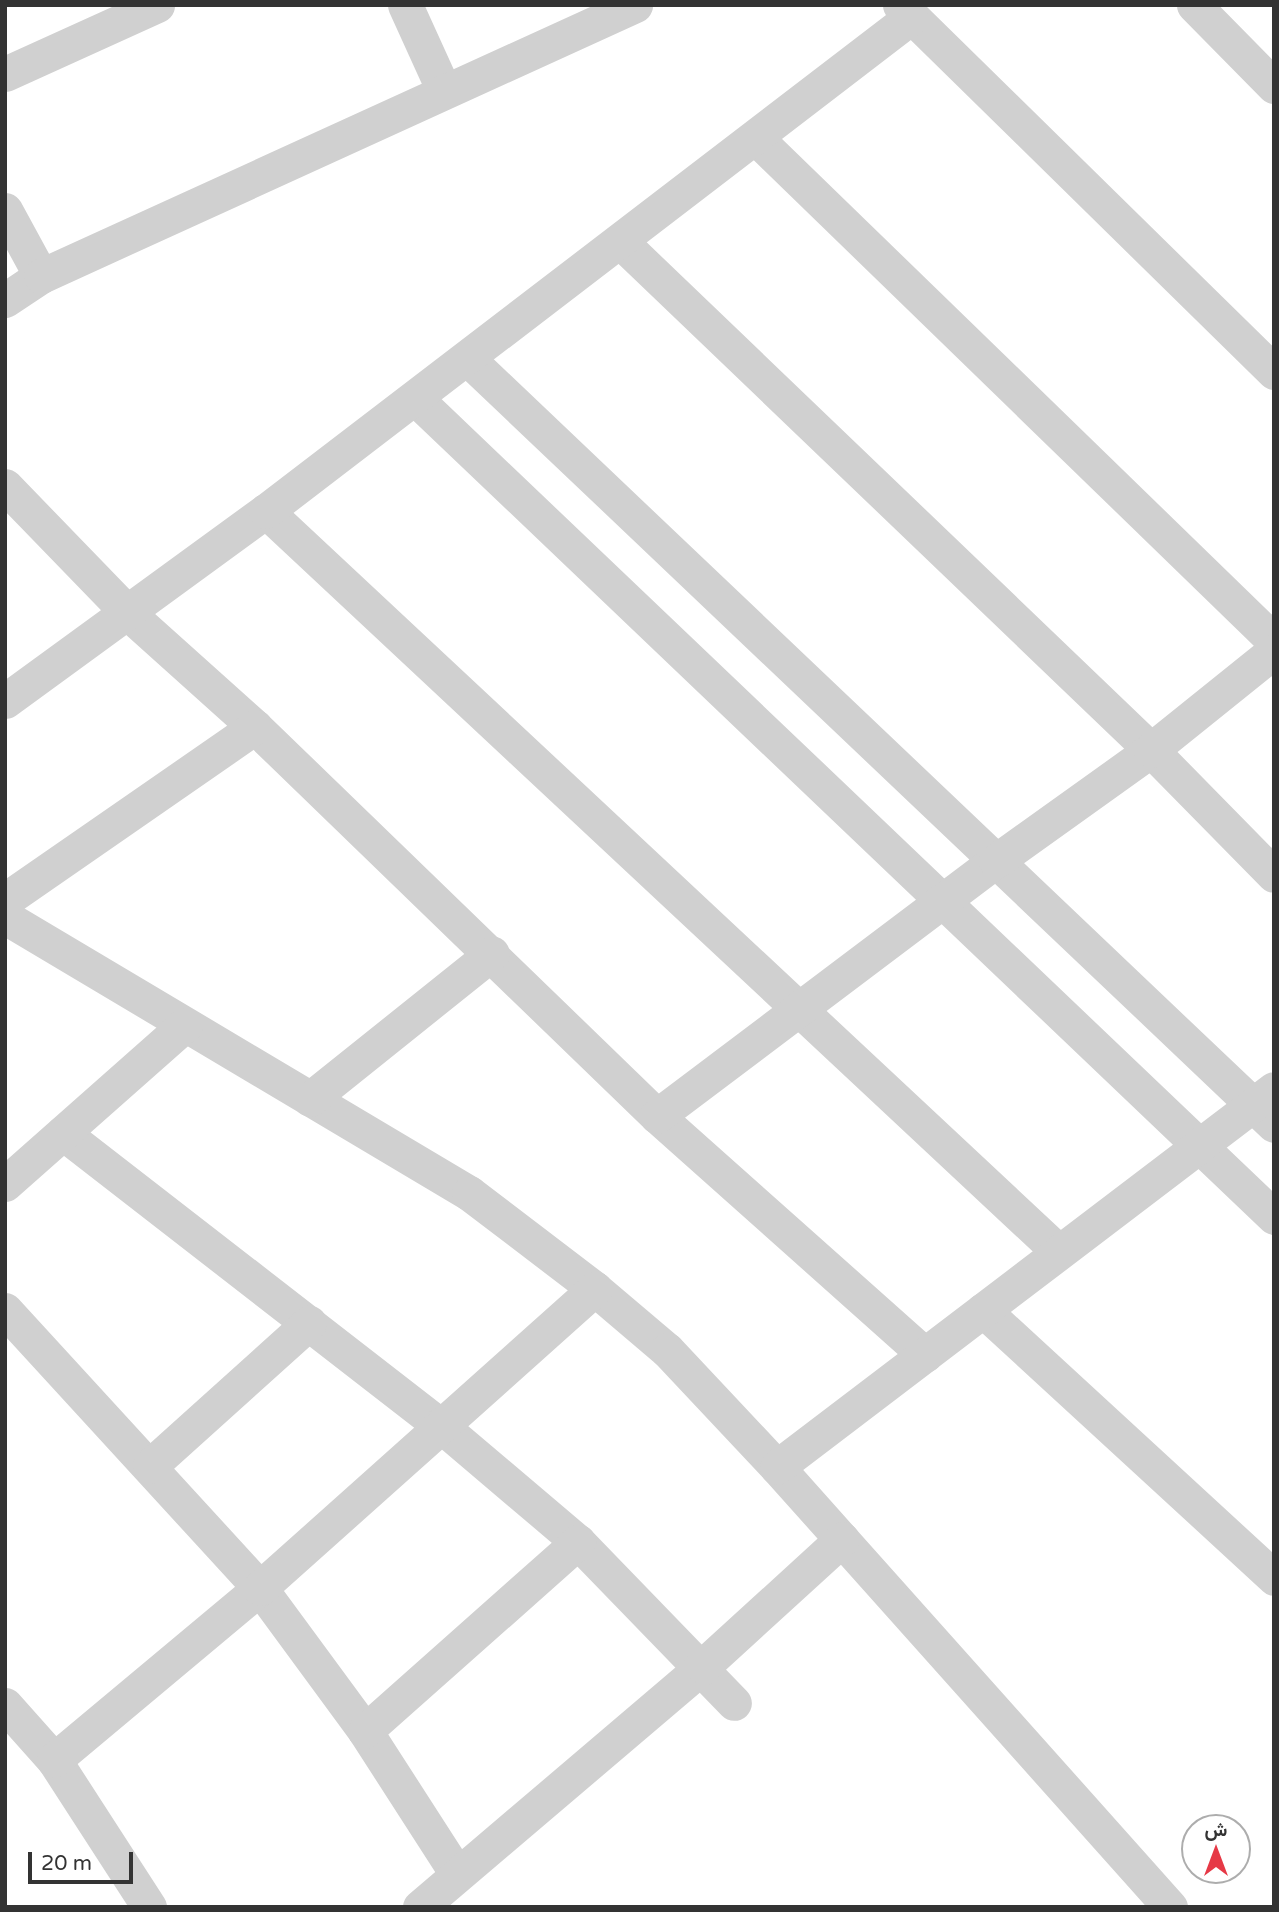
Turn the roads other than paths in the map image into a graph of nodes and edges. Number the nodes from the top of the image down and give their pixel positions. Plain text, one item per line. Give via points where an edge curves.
1 (157, 5) edge
2 (405, 5) edge
3 (635, 5) edge
4 (1194, 5) edge
5 (905, 11) edge
6 (596, 13) edge
7 (5, 74) edge
8 (1274, 86) edge
9 (444, 91) junction
10 (756, 138) junction
11 (5, 210) edge
12 (620, 241) junction
13 (41, 276) junction
14 (5, 300) edge
15 (467, 358) junction
16 (1274, 372) edge
17 (415, 398) junction
18 (5, 486) edge
19 (266, 511) junction
20 (129, 614) junction
21 (1274, 641) edge
22 (1274, 651) edge
23 (5, 701) edge
24 (255, 727) junction
25 (1151, 750) junction
26 (996, 861) junction
27 (1274, 875) edge
28 (5, 900) edge
29 (945, 900) junction
30 (5, 917) edge
31 (492, 953) junction
32 (802, 1011) junction
33 (186, 1025) junction
34 (310, 1099) junction
35 (1267, 1106) edge
36 (657, 1116) junction
37 (63, 1133) junction
38 (1198, 1146) junction
39 (5, 1184) edge
40 (1274, 1217) edge
41 (1059, 1252) junction
42 (595, 1289) junction
43 (5, 1310) edge
44 (983, 1310) junction
45 (309, 1323) junction
46 (925, 1355) junction
47 (440, 1424) junction
48 (150, 1466) junction
49 (776, 1467) junction
50 (842, 1539) junction
51 (578, 1542) junction
52 (1274, 1578) edge
53 (260, 1588) junction
54 (703, 1666) junction
55 (734, 1703) dead end
56 (5, 1704) edge
57 (365, 1731) junction
58 (54, 1760) junction
59 (457, 1874) junction
60 (149, 1907) edge
61 (420, 1907) edge
62 (1170, 1907) edge

1 - 7 street
2 - 9 street
3 - 6 street
4 - 8 street
5 - 10 street
5 - 16 street
6 - 9 street
9 - 13 street
10 - 12 street
10 - 21 street
11 - 13 street
12 - 15 street
12 - 25 street
13 - 14 street
15 - 17 street
15 - 26 street
17 - 19 street
17 - 29 street
18 - 20 street
19 - 20 street
19 - 32 street
20 - 23 street
20 - 24 street
22 - 25 street
24 - 28 street
24 - 31 street
25 - 26 street
25 - 27 street
26 - 29 street
26 - 35 street
29 - 32 street
29 - 38 street
30 - 33 street
31 - 34 street
31 - 36 street
32 - 36 street
32 - 41 street
33 - 34 street
33 - 37 street
34 - 42 street via 469,1193
35 - 38 street
36 - 46 street
37 - 39 street
37 - 45 street
38 - 40 street
38 - 41 street
41 - 44 street
42 - 47 street
42 - 49 street via 667,1350
43 - 48 street
44 - 46 street
44 - 52 street
45 - 47 street
45 - 48 street
46 - 49 street
47 - 51 street
47 - 53 street
48 - 53 street
49 - 50 street
50 - 54 street
50 - 62 street
51 - 54 street
51 - 57 street
53 - 57 street
53 - 58 street
54 - 55 street
54 - 59 street
56 - 58 street
57 - 59 street
58 - 60 street
59 - 61 street

